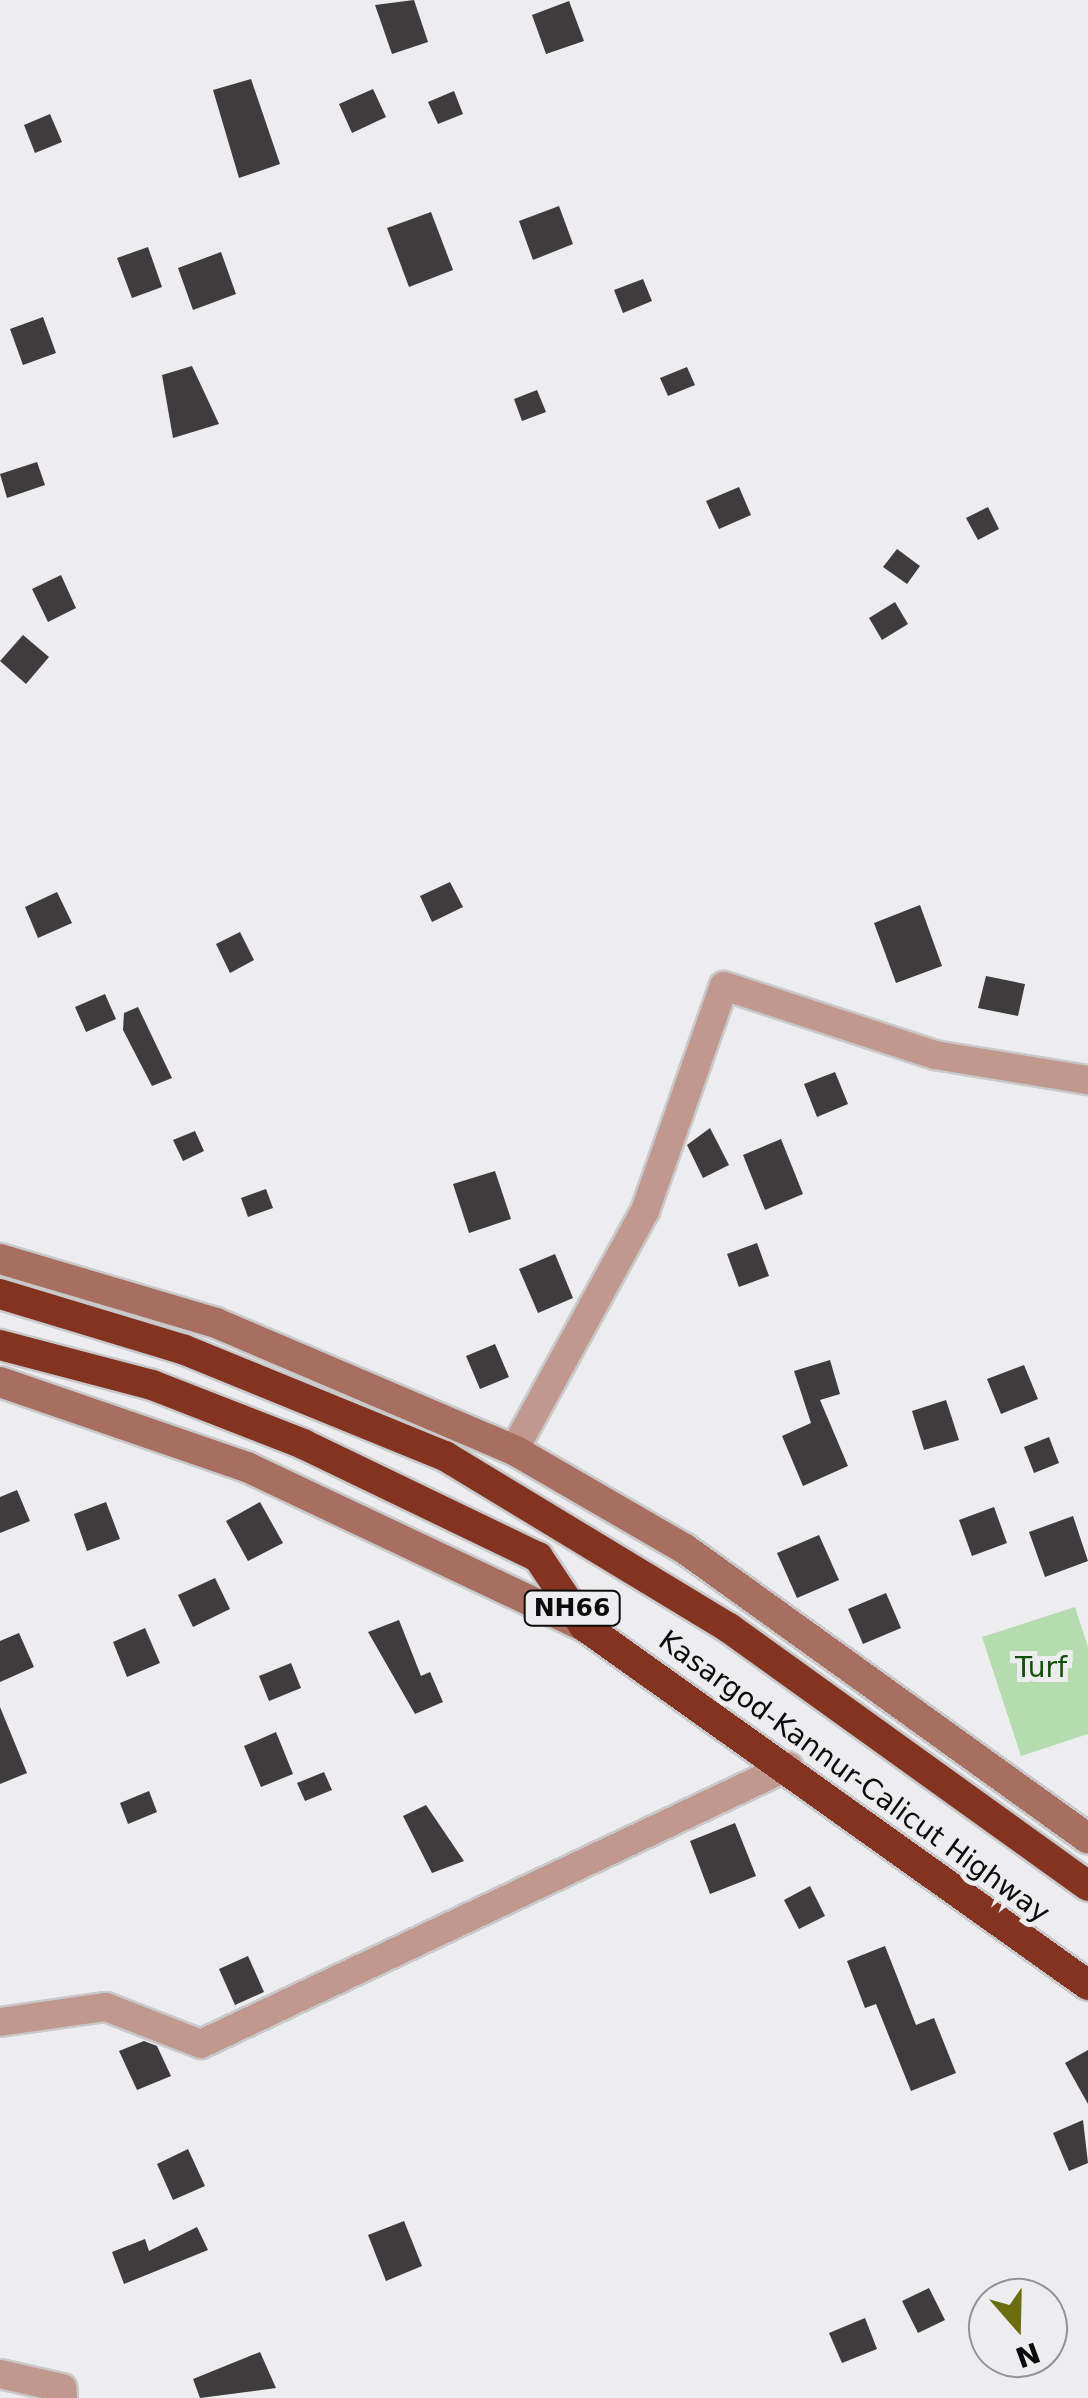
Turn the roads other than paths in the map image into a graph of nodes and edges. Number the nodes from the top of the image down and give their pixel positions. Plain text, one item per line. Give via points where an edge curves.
1 (1088, 1080) edge
2 (0, 1258) edge
3 (0, 1294) edge
4 (0, 1345) edge
5 (0, 1382) edge
6 (514, 1450) junction
7 (584, 1626) junction
8 (789, 1766) junction
9 (1088, 1839) edge
10 (1088, 1886) edge
11 (1088, 1985) edge
12 (0, 2022) edge
13 (0, 2374) edge
14 (63, 2398) edge

1 - 6 street via 935,1056 724,986 646,1211
2 - 6 street via 216,1323
3 - 10 highway, Kasargod-Kannur-Calicut Highway / NH66 via 185,1350 445,1456 729,1628
4 - 7 highway, Kasargod-Kannur-Calicut Highway / NH66 via 152,1386 476,1524 538,1557
5 - 7 street via 247,1466
6 - 9 street via 685,1549
7 - 8 highway, Kasargod-Kannur-Calicut Highway / NH66
8 - 11 highway, Kasargod-Kannur-Calicut Highway / NH66
8 - 12 street via 201,2044 106,2007
13 - 14 street via 62,2388

